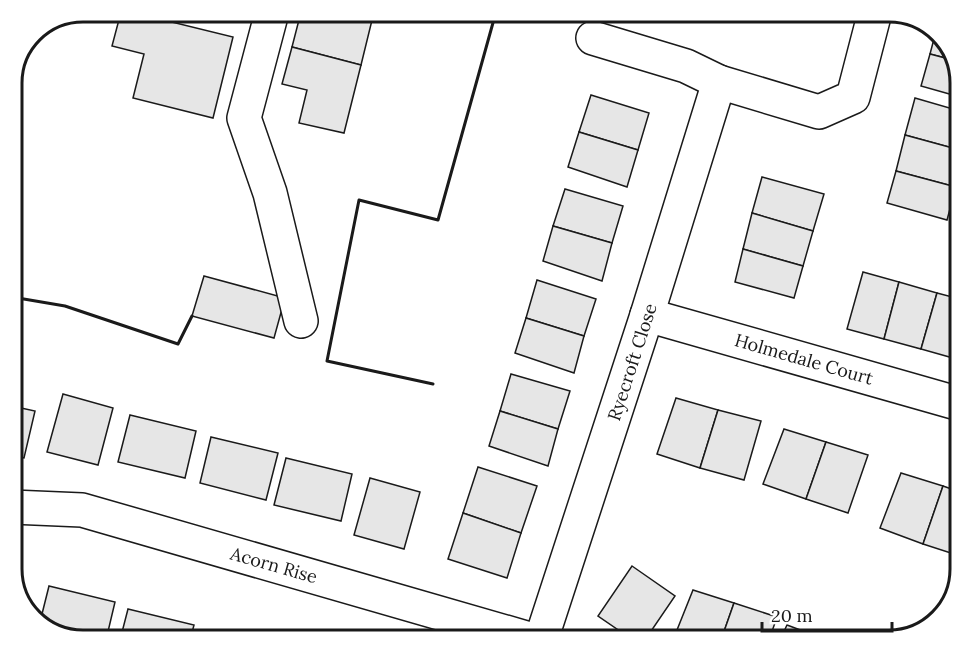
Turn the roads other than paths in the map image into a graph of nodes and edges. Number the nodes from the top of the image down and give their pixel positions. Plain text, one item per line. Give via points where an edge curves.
1 (269, 22) edge
2 (872, 22) edge
3 (593, 38) dead end
4 (720, 82) junction
5 (647, 315) junction
6 (301, 321) dead end
7 (950, 401) edge
8 (23, 507) edge
9 (498, 630) edge
10 (544, 630) edge

1 - 6 street via 244,118 270,193
2 - 4 street via 853,97 819,112
3 - 4 street via 686,66
4 - 5 street, Ryecroft Close
5 - 7 street, Holmedale Court
5 - 10 street, Ryecroft Close
8 - 9 street, Acorn Rise via 82,510

